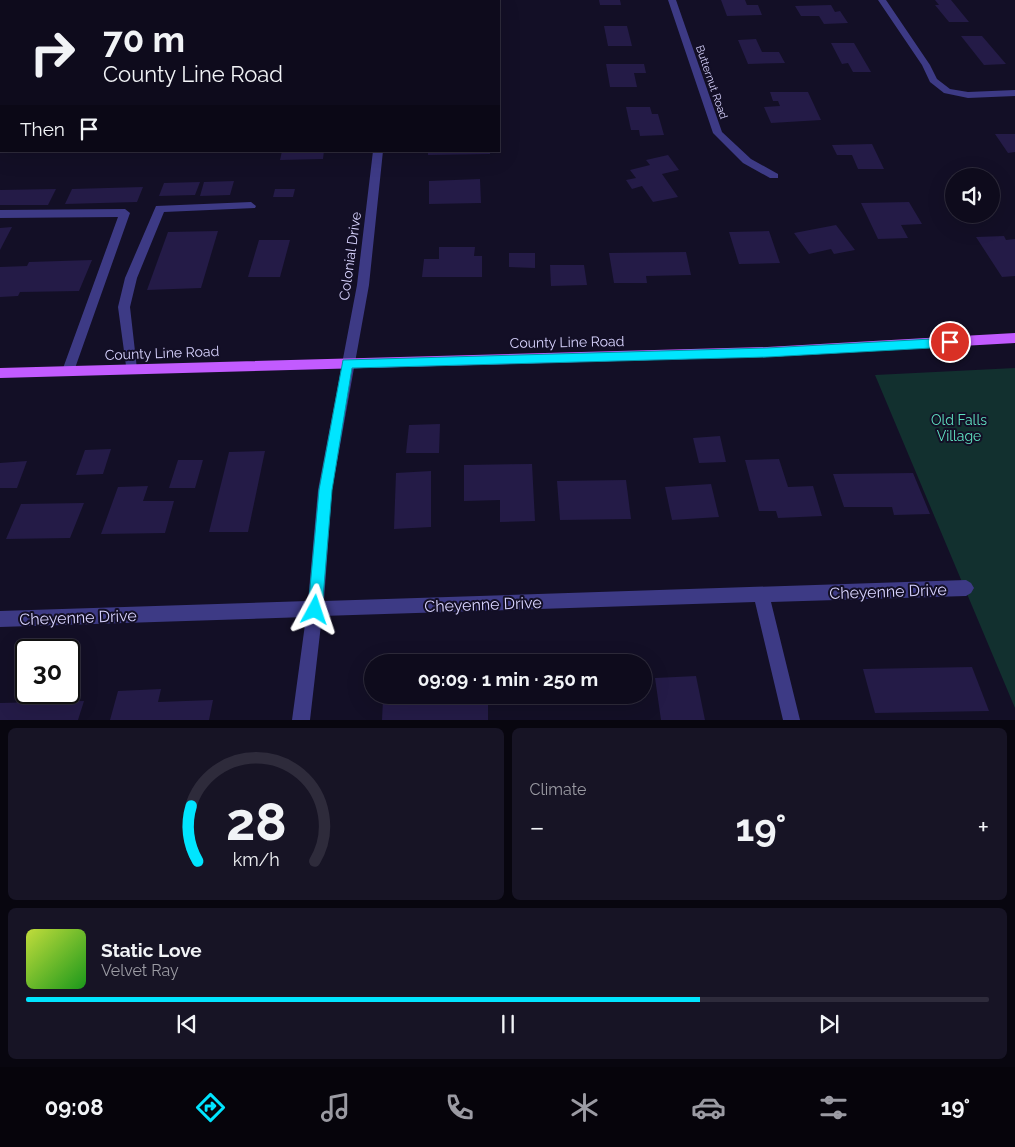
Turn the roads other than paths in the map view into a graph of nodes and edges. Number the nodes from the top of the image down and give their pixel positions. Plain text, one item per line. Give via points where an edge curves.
1 (672, 0) edge
2 (882, 0) edge
3 (1015, 93) edge
4 (378, 152) edge
5 (774, 176) dead end
6 (251, 206) dead end
7 (0, 214) edge
8 (1015, 338) edge
9 (347, 363) junction
10 (132, 369) junction
11 (68, 371) junction
12 (0, 373) edge
13 (966, 588) dead end
14 (761, 594) junction
15 (315, 610) junction
16 (0, 619) edge
17 (301, 720) edge
18 (792, 720) edge

1 - 5 street, Butternut Road via 718,133 748,160
2 - 3 street via 933,80 947,91 968,95
4 - 9 street, Colonial Drive via 363,285
6 - 10 street via 160,209 130,278 124,307
7 - 11 street via 125,213
8 - 9 main road, County Line Road via 767,352
9 - 10 main road, County Line Road
9 - 15 street, Colonial Drive via 326,490
10 - 11 main road, County Line Road
11 - 12 main road, County Line Road
13 - 14 street, Cheyenne Drive
14 - 15 street, Cheyenne Drive
14 - 18 street
15 - 16 street, Cheyenne Drive
15 - 17 street, Colonial Drive

